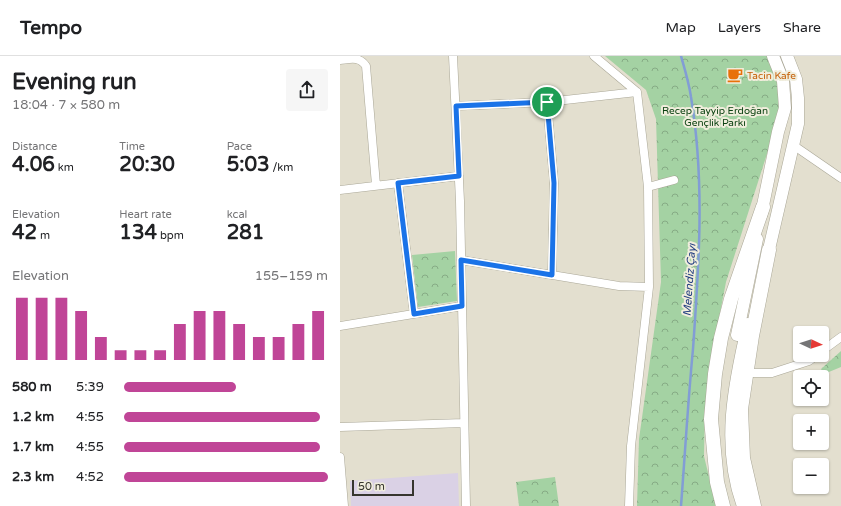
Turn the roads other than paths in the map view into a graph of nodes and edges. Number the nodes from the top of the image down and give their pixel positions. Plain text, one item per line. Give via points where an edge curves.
1 (453, 56) edge
2 (594, 56) edge
3 (773, 56) edge
4 (787, 56) edge
5 (340, 60) edge
6 (637, 92) junction
7 (547, 102) junction
8 (456, 106) junction
9 (793, 145) junction
10 (459, 176) junction
11 (841, 178) edge
12 (674, 180) dead end
13 (398, 183) junction
14 (376, 185) junction
15 (648, 187) junction
16 (340, 190) edge
17 (763, 207) junction
18 (769, 250) junction
19 (461, 260) junction
20 (552, 275) junction
21 (649, 287) junction
22 (462, 306) junction
23 (414, 314) junction
24 (340, 326) edge
25 (841, 337) edge
26 (829, 346) edge
27 (806, 362) edge
28 (747, 373) junction
29 (464, 423) junction
30 (340, 428) edge
31 (340, 457) edge
32 (341, 482) edge
33 (344, 506) edge
34 (466, 506) edge
35 (629, 506) edge
36 (724, 506) edge
37 (735, 506) edge
38 (743, 506) edge
39 (754, 506) edge

1 - 8 street
2 - 6 street
3 - 17 main road via 783,81 785,108
4 - 9 main road via 796,79 798,98 798,124
5 - 14 street via 355,58 366,66
6 - 7 street
6 - 15 street
7 - 8 street
7 - 20 street via 554,183
8 - 10 street
9 - 11 street
9 - 18 main road
10 - 13 street
10 - 19 street
12 - 15 street
13 - 14 street
13 - 23 street
14 - 16 street
15 - 21 street
17 - 36 highway via 731,298 715,374 711,427 717,482
17 - 37 main road via 725,407 725,456
18 - 28 highway
18 - 38 main road via 754,299 737,372 732,408 731,443 734,477
19 - 20 street
19 - 22 street
20 - 21 street via 619,286
21 - 35 street via 631,446
22 - 23 street
22 - 29 street
23 - 24 street
25 - 26 street
27 - 28 street via 772,373
28 - 39 highway via 741,409 741,442
29 - 30 street
29 - 34 street
31 - 32 street
32 - 33 street

